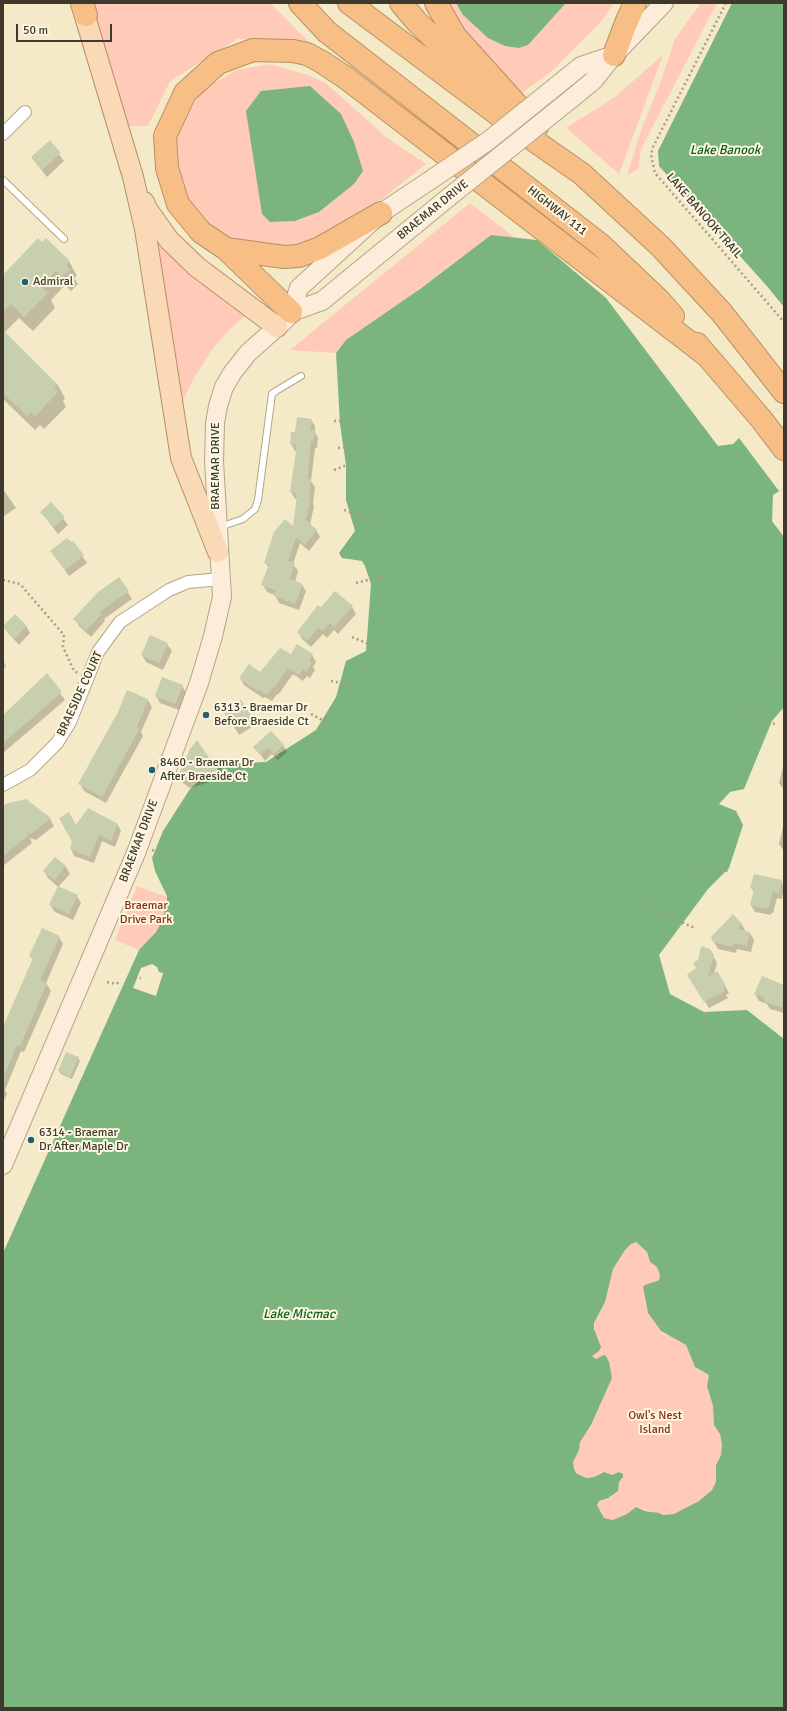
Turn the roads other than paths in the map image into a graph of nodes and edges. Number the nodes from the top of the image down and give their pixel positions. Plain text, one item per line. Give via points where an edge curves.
1 (290, 3) edge
2 (300, 3) edge
3 (349, 3) edge
4 (401, 3) edge
5 (436, 3) edge
6 (635, 3) edge
7 (664, 3) edge
8 (83, 7) edge
9 (327, 32) junction
10 (614, 55) junction
11 (25, 112) dead end
12 (3, 134) edge
13 (582, 174) junction
14 (133, 177) junction
15 (3, 180) edge
16 (8, 185) junction
17 (3, 190) edge
18 (381, 213) junction
19 (64, 239) dead end
20 (226, 249) junction
21 (284, 319) junction
22 (706, 355) junction
23 (301, 376) dead end
24 (784, 392) edge
25 (784, 449) edge
26 (217, 528) junction
27 (218, 552) junction
28 (221, 579) junction
29 (3, 785) edge
30 (3, 1165) edge

1 - 9 highway
2 - 9 highway, HIGHWAY 111
3 - 13 highway
4 - 13 highway via 480,85
5 - 13 highway via 455,36
6 - 10 highway
7 - 10 main road, BRAEMAR DRIVE
8 - 14 main road
9 - 22 highway, HIGHWAY 111 via 601,245 660,300
10 - 18 main road, BRAEMAR DRIVE, bridge via 581,66 488,141
10 - 21 main road, BRAEMAR DRIVE, bridge via 594,80 322,301
11 - 12 street
13 - 24 highway via 661,247 722,313
14 - 21 main road via 147,209 169,240 197,267
14 - 27 main road via 145,229 181,458
15 - 16 lane
16 - 17 lane
16 - 19 lane
18 - 20 highway via 320,248 299,256 284,257
18 - 21 main road, BRAEMAR DRIVE via 299,288
20 - 21 highway
20 - 22 highway via 201,232 178,204 167,168 165,136 185,92 218,63 253,50 307,54 346,78
21 - 26 main road, BRAEMAR DRIVE via 248,353 224,387 215,423
22 - 25 highway, HIGHWAY 111
23 - 26 lane, BRAEMAR DRIVE via 272,394 255,509 243,519
26 - 27 main road, BRAEMAR DRIVE
27 - 28 main road, BRAEMAR DRIVE
28 - 29 street, BRAESIDE COURT via 188,582 169,590 120,622 98,652 70,722 57,743 30,770
28 - 30 main road, BRAEMAR DRIVE via 222,597 199,682 136,853

